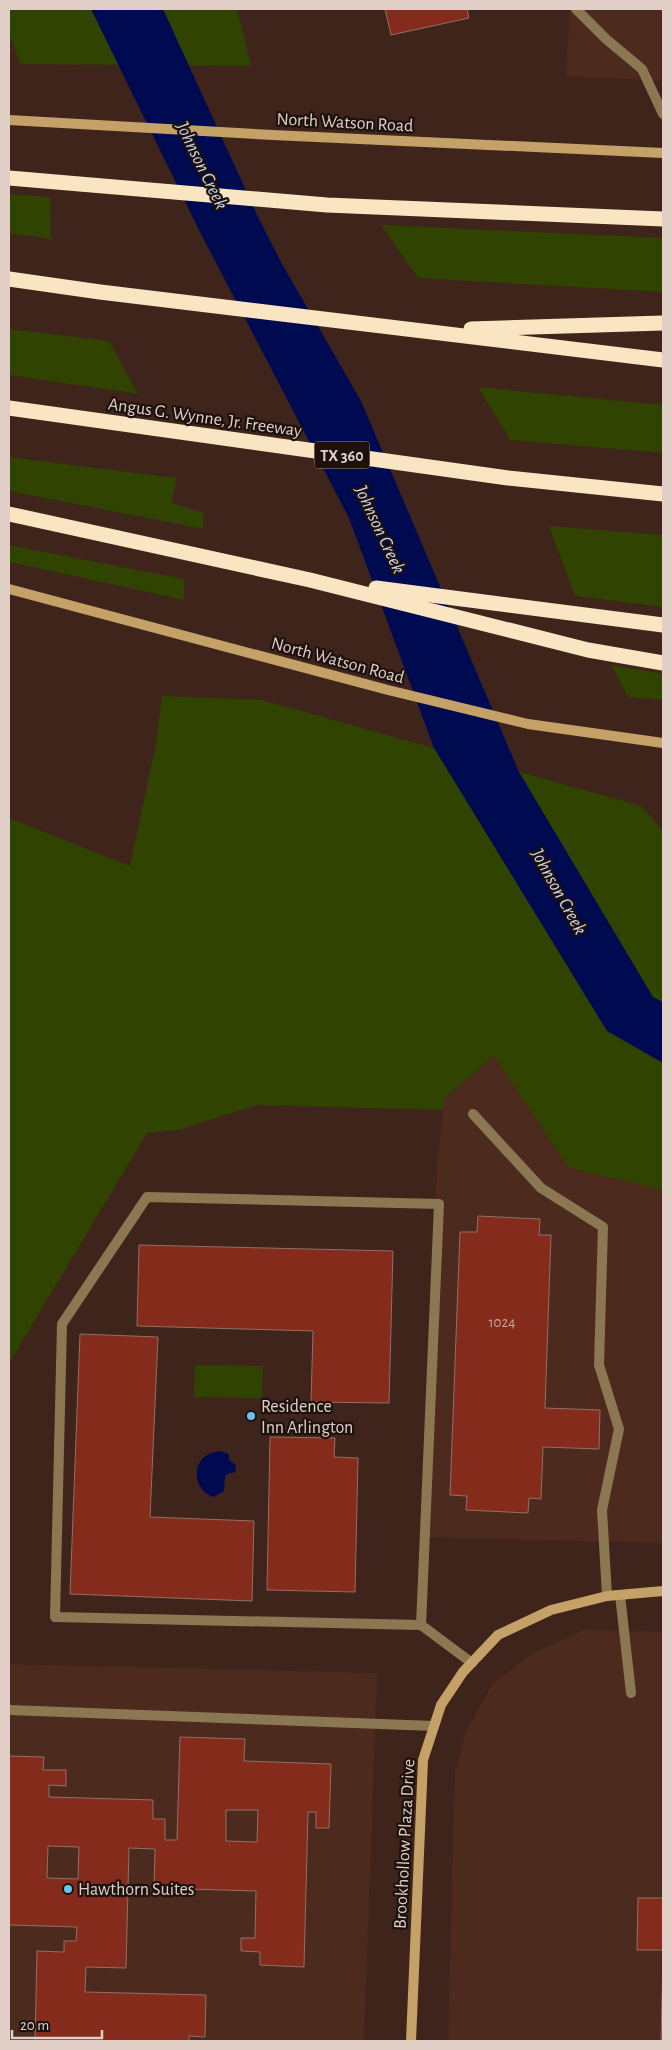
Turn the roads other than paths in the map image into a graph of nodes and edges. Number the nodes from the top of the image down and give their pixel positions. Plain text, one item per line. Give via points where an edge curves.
1 (576, 9) edge
2 (663, 114) edge
3 (9, 120) edge
4 (663, 152) edge
5 (9, 178) edge
6 (663, 219) edge
7 (9, 279) edge
8 (663, 323) edge
9 (420, 331) junction
10 (663, 360) edge
11 (9, 408) edge
12 (663, 494) edge
13 (9, 514) edge
14 (310, 580) junction
15 (9, 589) edge
16 (663, 625) edge
17 (663, 663) edge
18 (663, 743) edge
19 (473, 1114) dead end
20 (663, 1591) edge
21 (620, 1595) junction
22 (607, 1596) junction
23 (421, 1625) junction
24 (472, 1663) junction
25 (631, 1693) dead end
26 (9, 1710) edge
27 (434, 1726) junction
28 (411, 2041) edge

1 - 2 lane via 642,69
3 - 4 main road, North Watson Road
5 - 6 highway via 327,205
7 - 9 highway
8 - 9 highway
9 - 10 highway
11 - 12 highway, Angus G. Wynne, Jr. Freeway / TX 360 via 508,478
13 - 14 highway
14 - 16 highway
14 - 17 highway via 588,650
15 - 18 main road, North Watson Road via 528,724
19 - 22 lane via 541,1188 604,1227 599,1365 620,1429 602,1510
20 - 21 main road, Brookhollow Plaza Drive
21 - 22 main road, Brookhollow Plaza Drive
21 - 25 lane
22 - 24 main road, Brookhollow Plaza Drive via 551,1610 506,1631 498,1635
23 - 23 lane via 55,1618 62,1324 146,1197 439,1204
23 - 24 lane
24 - 27 main road, Brookhollow Plaza Drive via 442,1705
26 - 27 lane
27 - 28 main road, Brookhollow Plaza Drive via 423,1760

